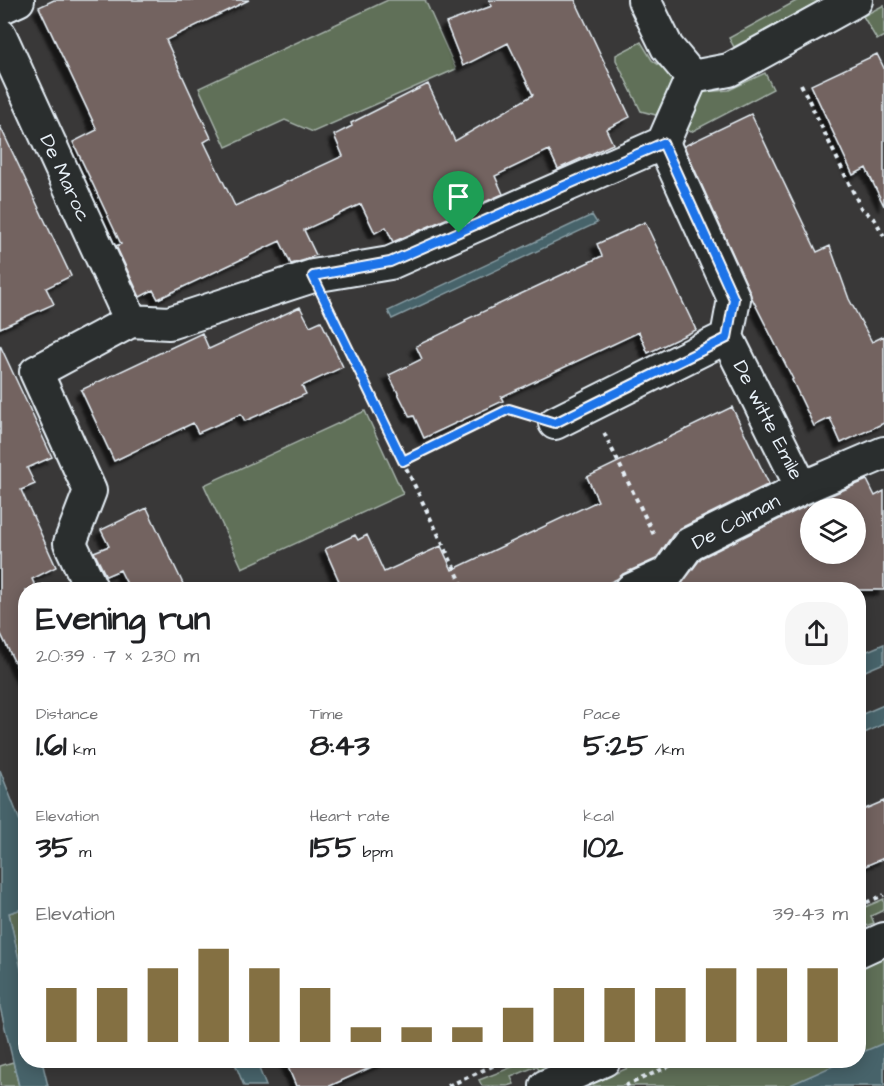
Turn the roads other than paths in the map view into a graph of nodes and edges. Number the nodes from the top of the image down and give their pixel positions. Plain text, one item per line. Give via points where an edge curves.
1 (18, 0) edge
2 (644, 0) edge
3 (856, 0) edge
4 (0, 8) edge
5 (0, 35) edge
6 (692, 77) junction
7 (663, 143) junction
8 (131, 321) junction
9 (727, 338) junction
10 (555, 423) road end
11 (884, 453) edge
12 (802, 488) junction
13 (88, 582) edge
14 (648, 582) edge
15 (884, 939) edge
16 (866, 947) edge
17 (586, 1068) edge
18 (546, 1086) edge

1 - 4 street
2 - 6 street via 667,47
3 - 6 street via 729,70
5 - 8 street, De Maroc
6 - 7 street
7 - 8 street via 390,262 313,276 169,324
7 - 9 street, De witte Emile via 734,299
8 - 13 street via 36,372 90,491 70,543
9 - 10 street
9 - 12 street, De witte Emile
11 - 12 street, De Colman
12 - 14 street, De Colman via 689,544 668,573
15 - 16 street
17 - 18 street

